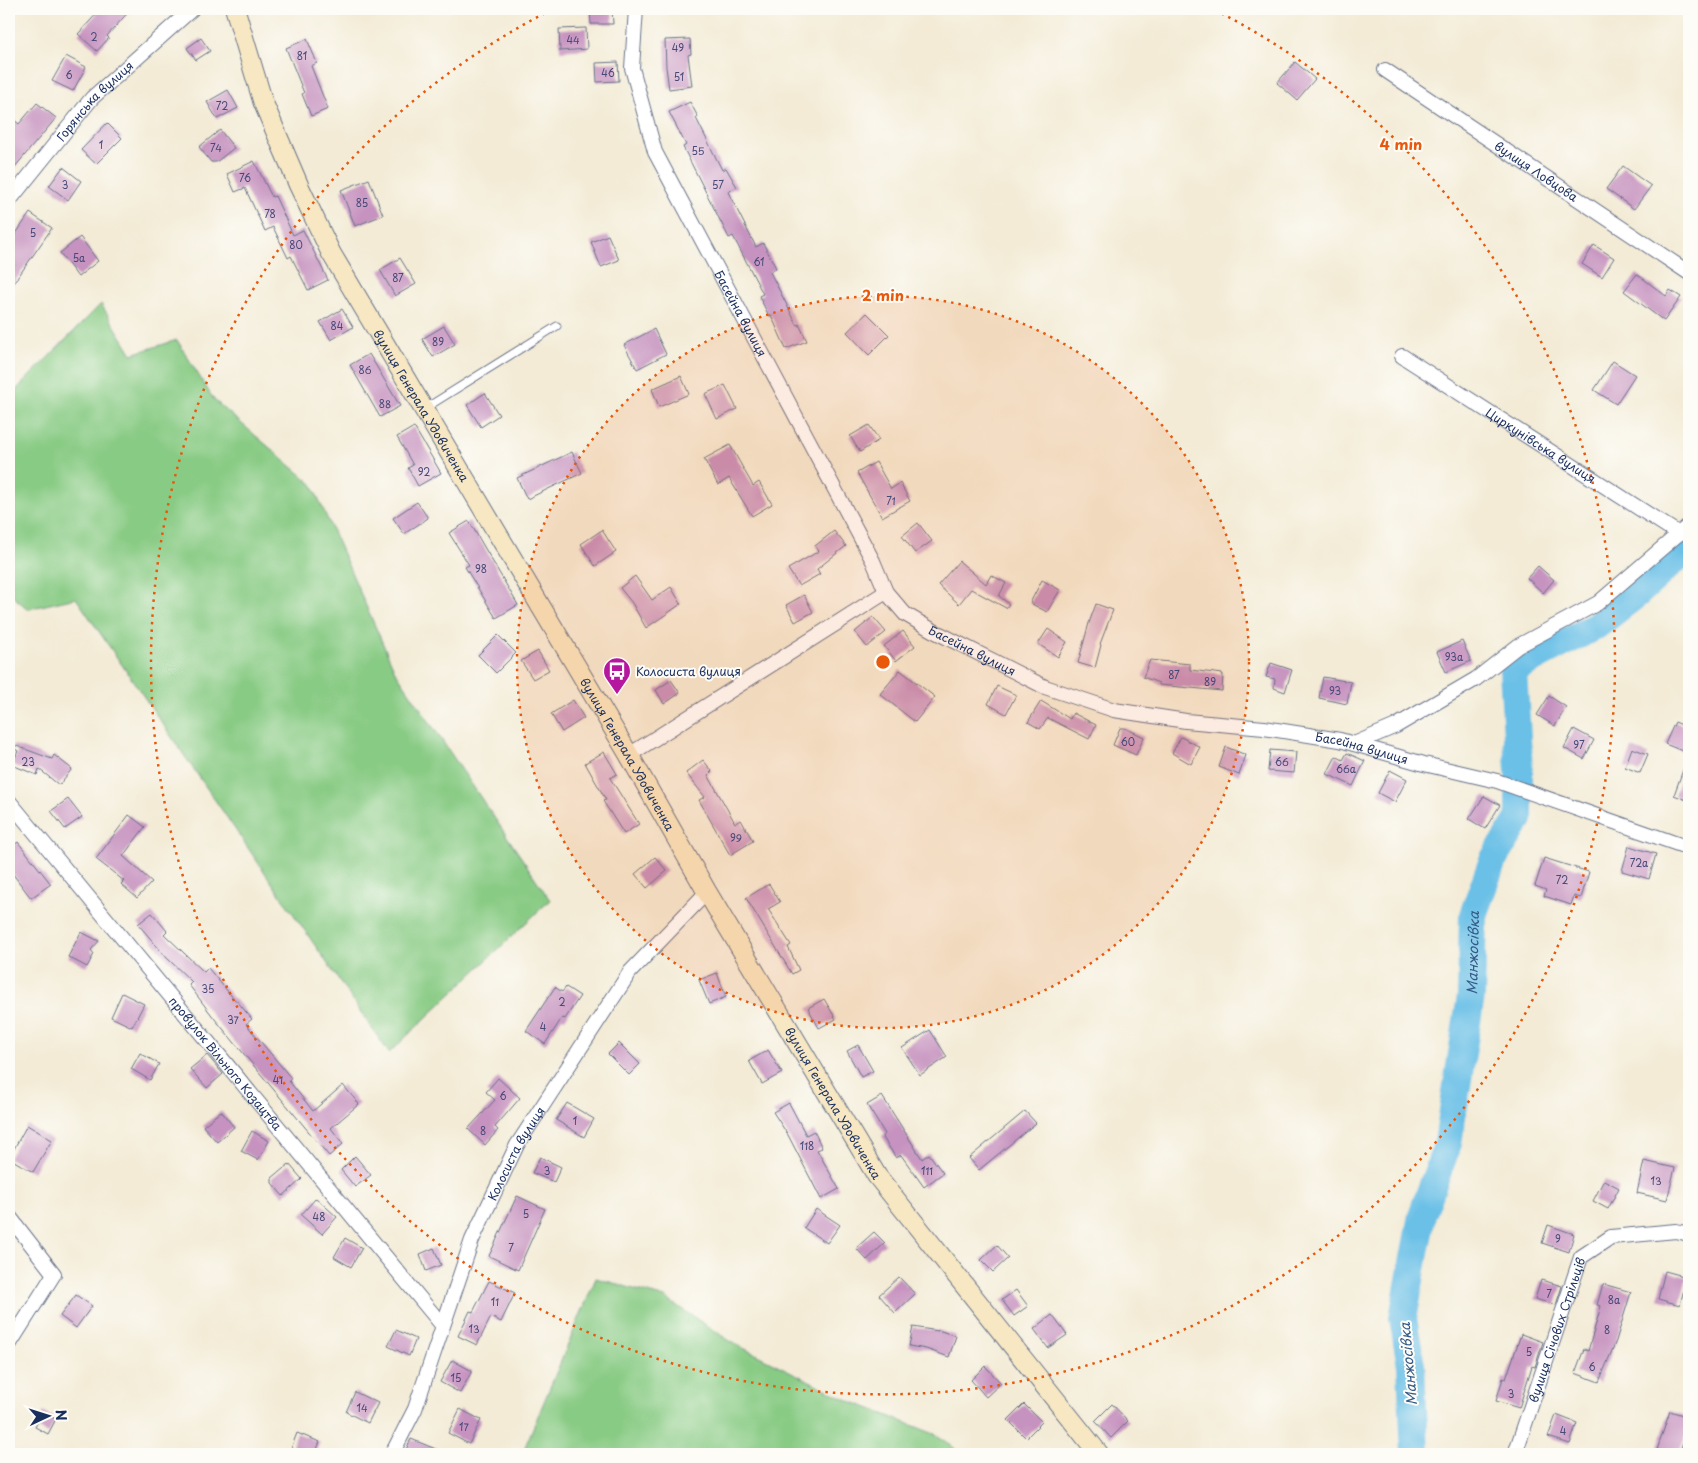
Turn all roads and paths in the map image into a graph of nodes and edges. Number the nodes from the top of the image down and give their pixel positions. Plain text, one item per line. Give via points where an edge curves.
1 (192, 9) edge
2 (235, 9) edge
3 (636, 9) edge
4 (1385, 70) dead end
5 (9, 201) edge
6 (1689, 273) edge
7 (557, 326) dead end
8 (1402, 356) dead end
9 (424, 410) junction
10 (1684, 530) edge
11 (886, 592) junction
12 (1354, 744) junction
13 (629, 755) junction
14 (9, 801) edge
15 (1689, 848) edge
16 (707, 892) junction
17 (9, 1216) edge
18 (1689, 1234) edge
19 (442, 1325) junction
20 (9, 1345) edge
21 (392, 1454) edge
22 (1099, 1454) edge
23 (1515, 1454) edge

1 - 5 street, Горянська вулиця via 92,98
2 - 9 main road, вулиця Генерала Удовиченка via 263,102 299,186 331,253
3 - 11 street, Басейна вулиця via 632,68 655,152 873,561
4 - 6 street, вулиця Ловцова
7 - 9 lane
8 - 10 street, Циркунівська вулиця
9 - 13 main road, вулиця Генерала Удовиченка
10 - 12 street via 1598,603 1518,646 1476,679 1396,726
11 - 12 street, Басейна вулиця via 904,614 925,626 1045,687 1114,710 1264,728
11 - 13 street
12 - 15 street, Басейна вулиця via 1497,781
13 - 16 main road, вулиця Генерала Удовиченка
14 - 19 street, провулок Вільного Козацтва
16 - 19 street, Колосиста вулиця via 630,972 517,1145 472,1240
16 - 22 main road, вулиця Генерала Удовиченка via 876,1176
17 - 20 street via 54,1274
18 - 23 street, вулиця Січових Стрільців via 1676,1231 1611,1237 1581,1257
19 - 21 street, Колосиста вулиця via 415,1409

